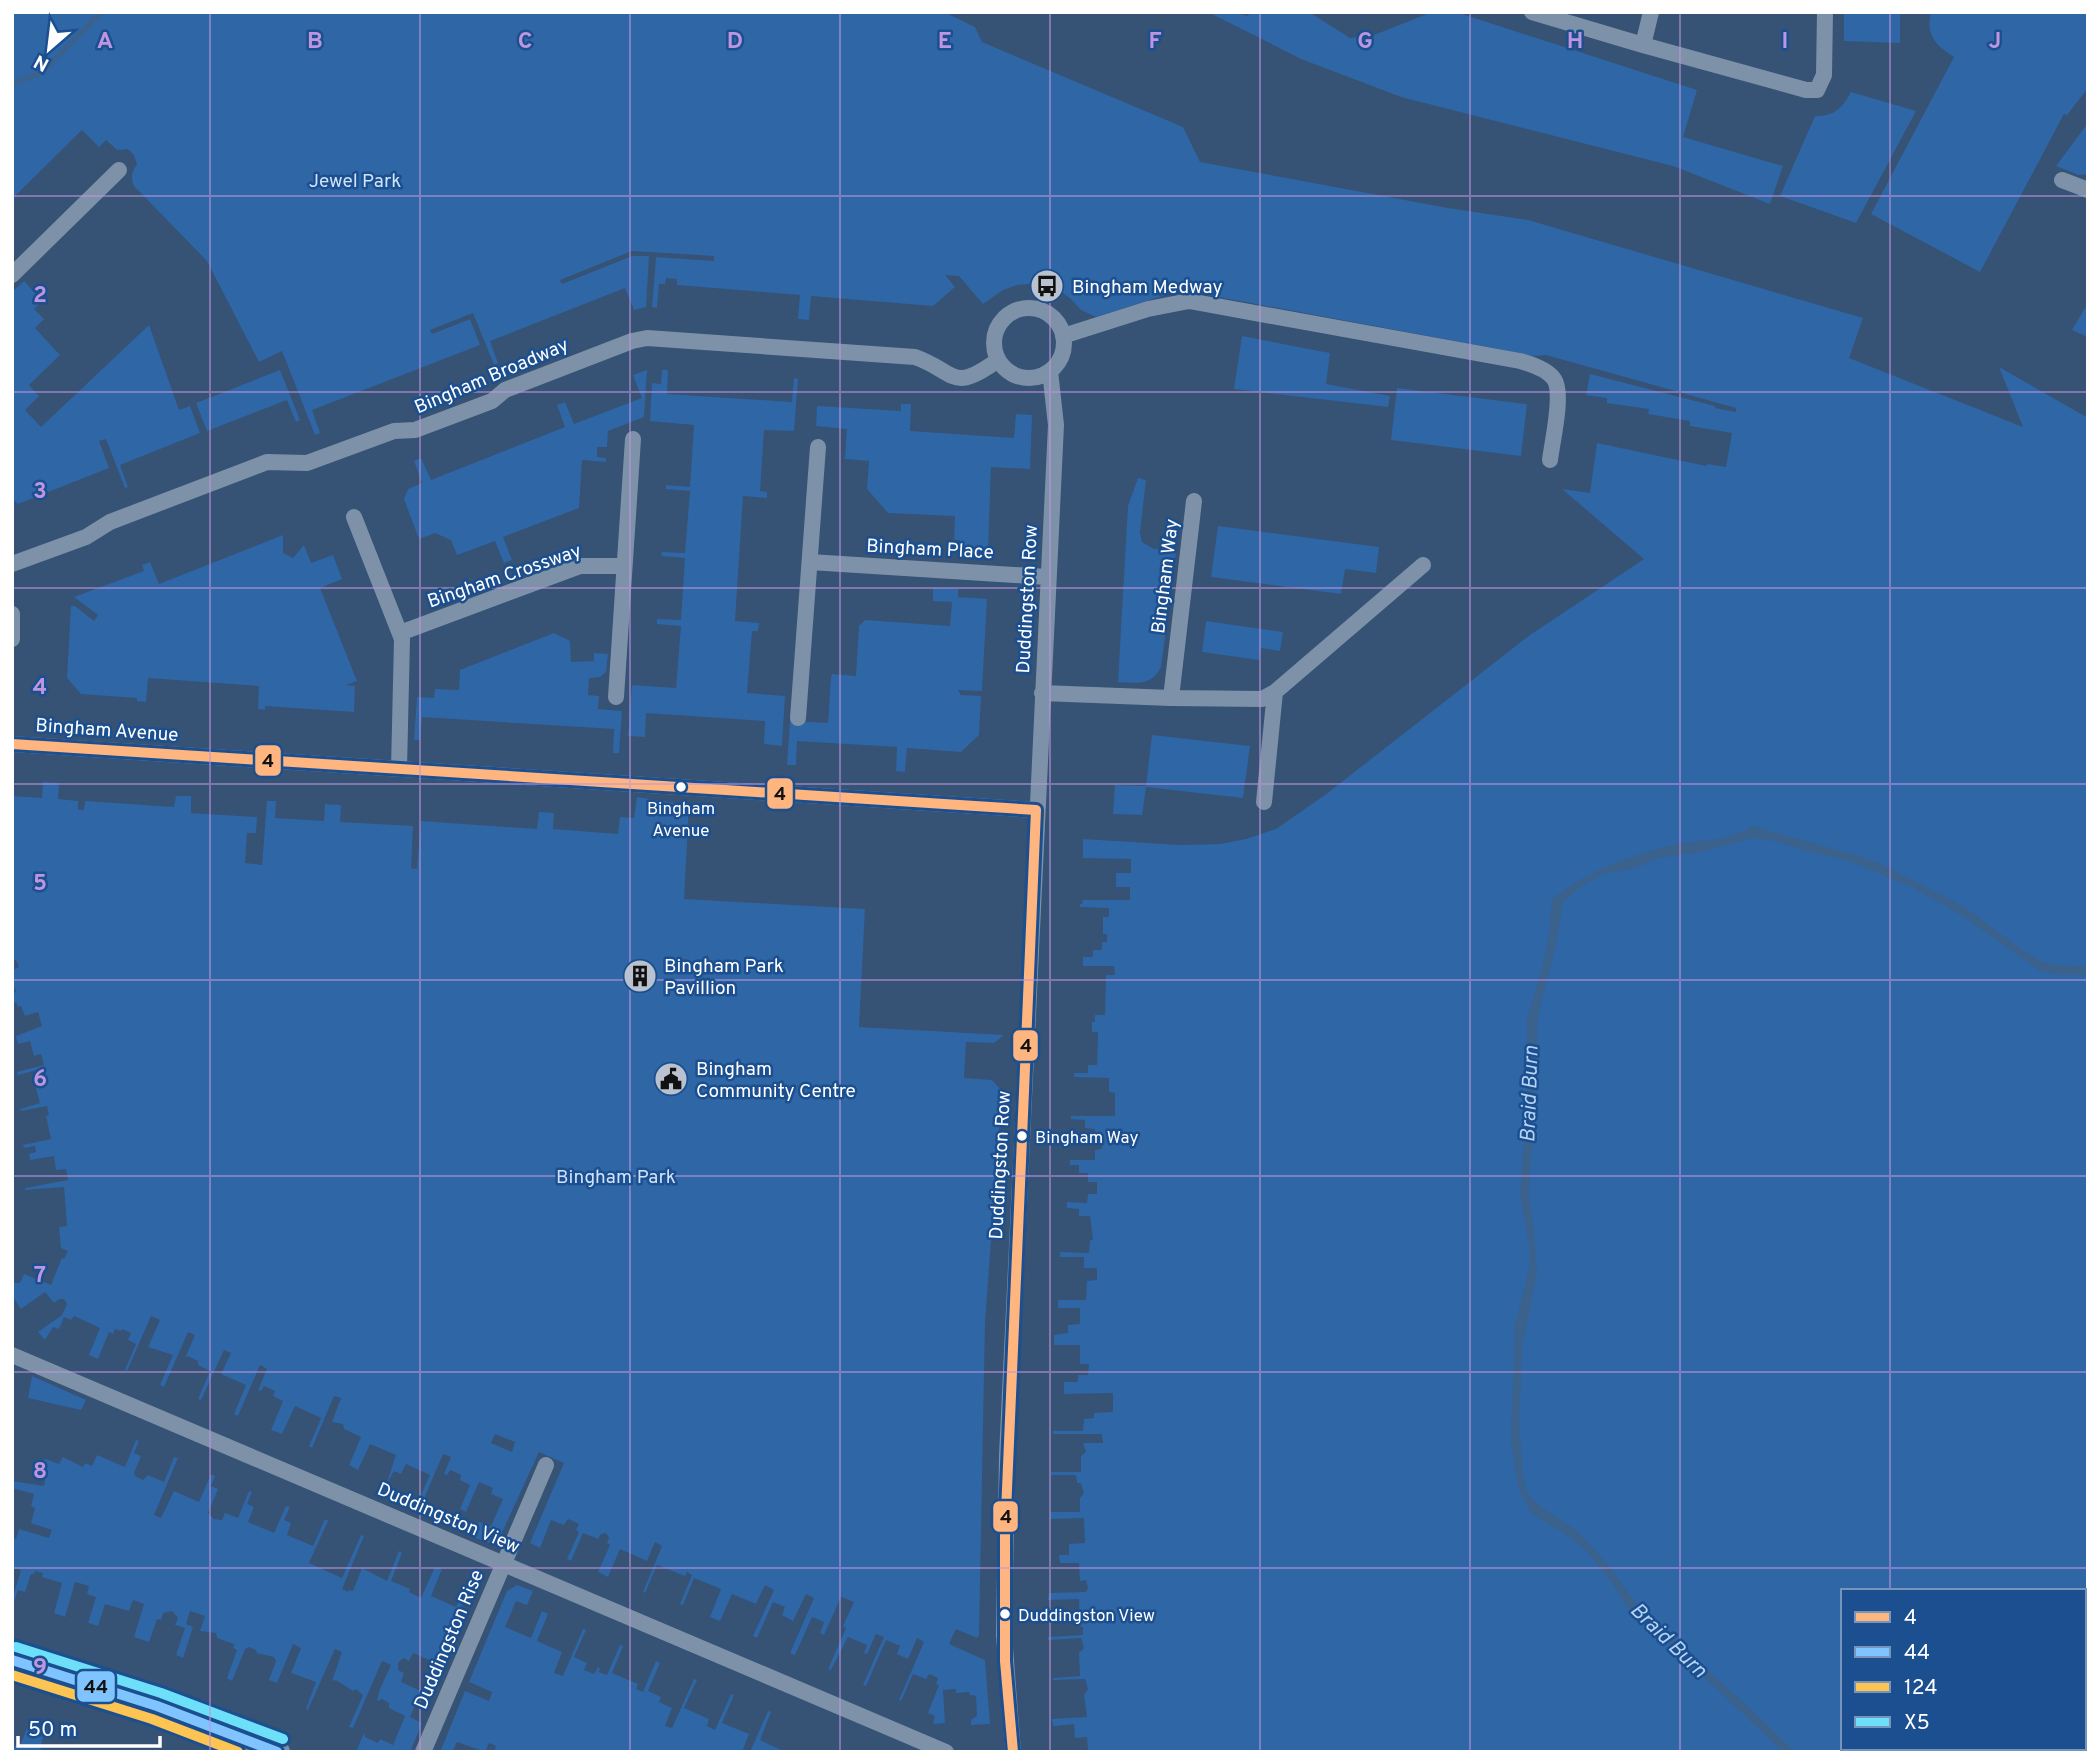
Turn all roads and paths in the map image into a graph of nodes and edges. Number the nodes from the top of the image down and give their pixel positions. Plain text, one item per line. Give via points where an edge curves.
1 (1532, 12) edge
2 (1651, 12) edge
3 (1825, 12) edge
4 (1643, 45) junction
5 (119, 170) dead end
6 (2062, 180) dead end
7 (2088, 190) edge
8 (12, 275) edge
9 (1063, 336) junction
10 (998, 360) junction
11 (1050, 372) junction
12 (633, 439) dead end
13 (818, 447) dead end
14 (1550, 460) dead end
15 (1194, 501) dead end
16 (354, 517) dead end
17 (810, 562) junction
18 (12, 564) edge
19 (1423, 565) dead end
20 (624, 566) junction
21 (1047, 577) junction
22 (12, 614) edge
23 (400, 633) junction
24 (12, 639) edge
25 (1275, 692) junction
26 (1042, 693) junction
27 (616, 697) dead end
28 (1171, 698) junction
29 (797, 718) dead end
30 (12, 744) edge
31 (399, 769) junction
32 (1264, 802) dead end
33 (1036, 810) junction
34 (12, 1355) edge
35 (546, 1465) dead end
36 (503, 1564) junction
37 (12, 1660) edge
38 (262, 1749) edge
39 (423, 1752) edge
40 (946, 1752) edge
41 (1013, 1752) edge

1 - 4 street
2 - 4 street
3 - 4 street via 1824,75 1816,90
5 - 8 street
6 - 7 street
9 - 10 street via 1048,314 1019,310 999,326 994,343
9 - 11 street via 1062,356
9 - 14 street via 1189,301 1520,361 1544,371 1557,385
10 - 11 street via 1022,378
10 - 18 street, Bingham Broadway via 978,374 962,378 915,357 638,339 415,430 394,430 307,463 267,462
11 - 21 street, Duddingston Row via 1056,425
12 - 20 street
13 - 17 street
15 - 28 street, Bingham Way
16 - 23 street
17 - 21 street, Bingham Place
17 - 29 street
19 - 25 street
20 - 23 street, Bingham Crossway via 580,566
20 - 27 street
21 - 26 street, Duddingston Row
22 - 24 street
23 - 31 street
25 - 28 street via 1251,700
25 - 32 street
26 - 28 street
26 - 33 street, Duddingston Row
30 - 31 street, Bingham Avenue
31 - 33 street, Bingham Avenue
33 - 41 street, Duddingston Row via 1003,1580
34 - 36 street, Duddingston View
35 - 36 street, Duddingston Rise
36 - 39 street, Duddingston Rise
36 - 40 street, Duddingston View
37 - 38 main road via 157,1706

